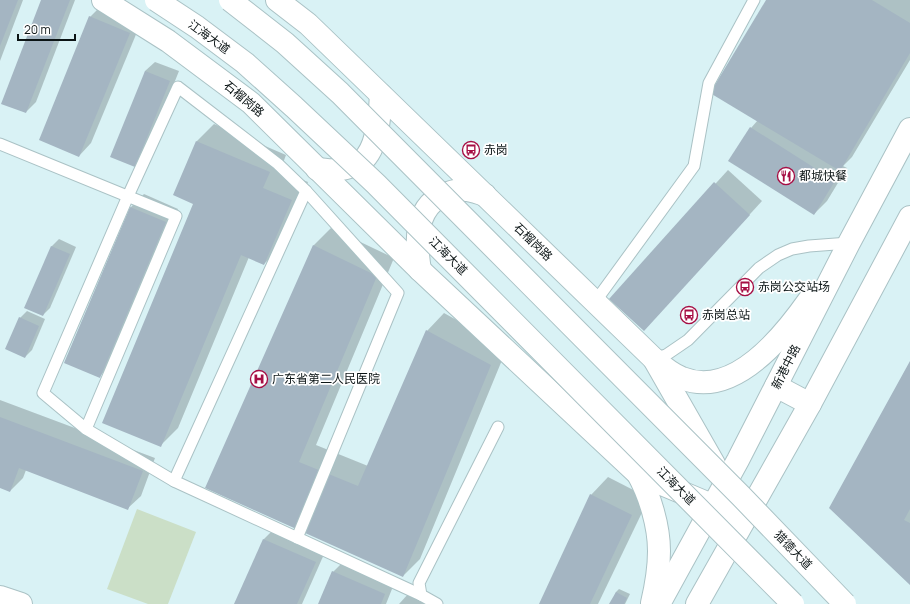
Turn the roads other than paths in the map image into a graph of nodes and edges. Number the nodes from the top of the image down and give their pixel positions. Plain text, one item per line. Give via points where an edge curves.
1 (103, 0) edge
2 (156, 0) edge
3 (230, 0) edge
4 (754, 0) edge
5 (289, 3) edge
6 (381, 95) junction
7 (910, 129) edge
8 (0, 144) edge
9 (317, 169) junction
10 (306, 191) junction
11 (485, 195) junction
12 (128, 196) junction
13 (910, 217) edge
14 (849, 243) junction
15 (420, 270) junction
16 (595, 302) junction
17 (654, 359) junction
18 (776, 386) junction
19 (810, 404) junction
20 (498, 427) dead end
21 (86, 429) junction
22 (638, 474) junction
23 (174, 481) junction
24 (733, 489) junction
25 (713, 505) junction
26 (745, 519) junction
27 (297, 538) junction
28 (421, 595) junction
29 (0, 597) edge
30 (21, 604) edge
31 (437, 604) edge
32 (652, 604) edge
33 (659, 604) edge
34 (697, 604) edge
35 (793, 604) edge
36 (845, 604) edge

1 - 9 main road, 石榴岗路 via 168,41 251,103
2 - 35 main road, 江海大道, bridge via 245,63 360,169
3 - 24 main road, bridge via 285,43 340,94
4 - 16 lane via 709,83 694,166
5 - 6 main road, 石榴岗路
6 - 9 main road via 374,143 362,161 335,170
6 - 11 main road, 石榴岗路
7 - 14 main road, 新港中路
8 - 12 lane
9 - 15 main road, 石榴岗路
10 - 12 lane via 278,164 178,87
10 - 23 lane
10 - 27 lane via 398,293
11 - 15 main road via 466,190 455,191 438,197 428,207 419,231
11 - 16 main road, 石榴岗路
12 - 21 lane via 43,392
12 - 21 lane via 176,216
13 - 19 main road
14 - 17 lane via 809,246 778,255 759,268 688,340 666,355
14 - 17 main road via 801,311 774,343 750,365 733,376 715,382 683,379 668,372
14 - 18 main road, 新港中路
15 - 22 main road, 石榴岗路
16 - 17 main road, 石榴岗路
17 - 24 main road, 石榴岗路
18 - 19 main road
18 - 24 main road, 新港中路
19 - 26 main road
20 - 28 lane via 419,583
21 - 23 lane
22 - 25 main road
22 - 32 main road via 649,500 658,534 658,571
23 - 27 lane
24 - 25 main road, 新港中路
24 - 26 main road, 石榴岗路
24 - 36 main road, 猎德大道, bridge
25 - 26 main road
25 - 33 main road, 新港中路
26 - 34 main road
27 - 28 lane
28 - 31 lane
29 - 30 main road

